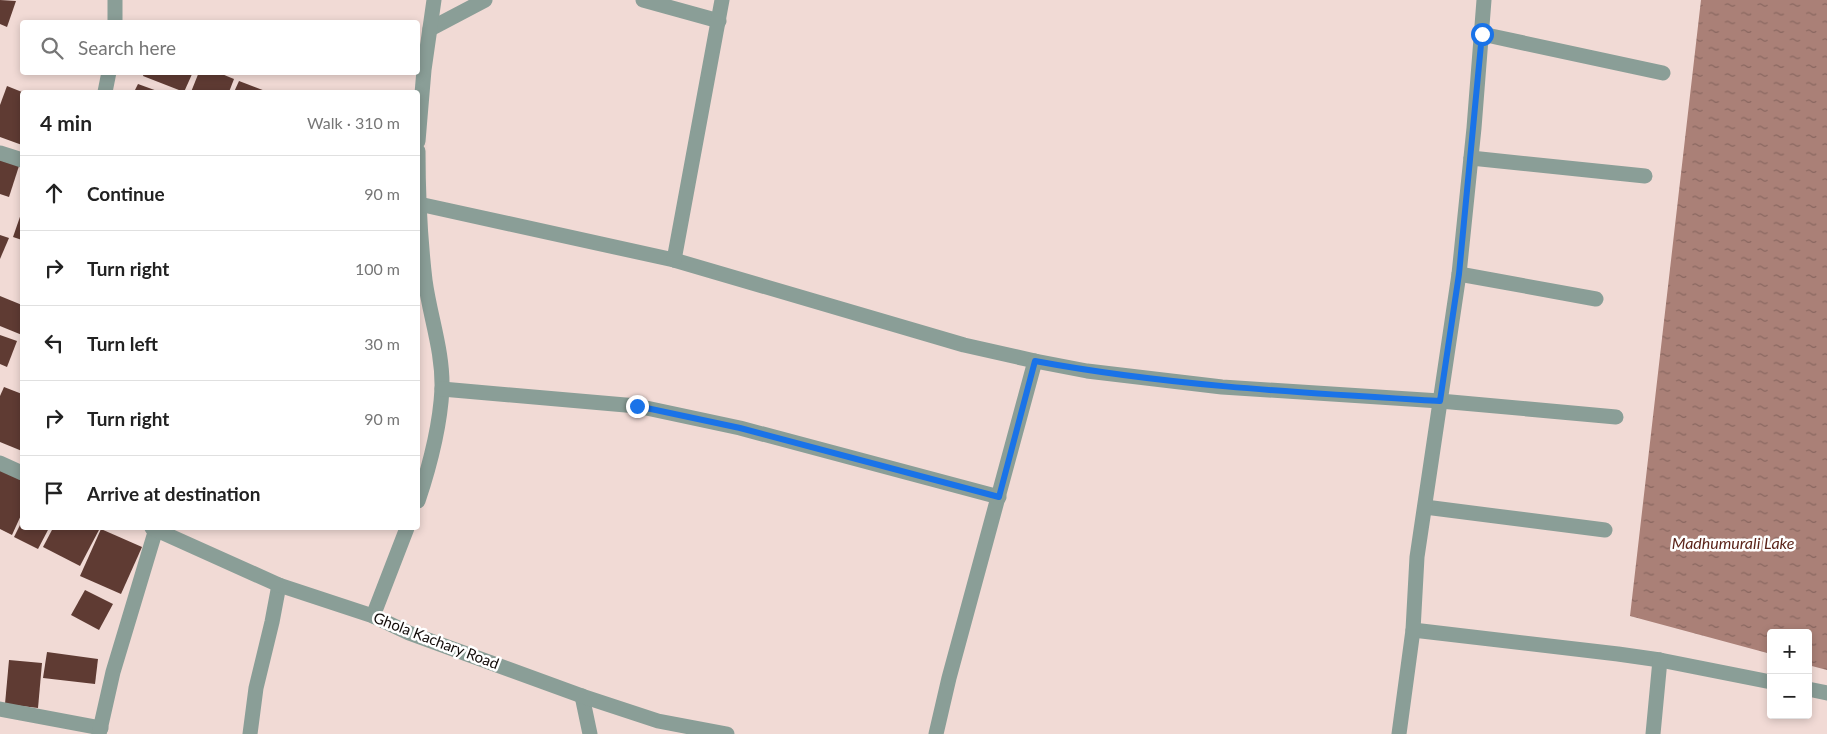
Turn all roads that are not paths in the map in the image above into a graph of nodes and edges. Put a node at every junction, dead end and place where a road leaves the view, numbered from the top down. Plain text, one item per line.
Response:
1 (115, 0) edge
2 (434, 0) edge
3 (485, 0) edge
4 (643, 0) edge
5 (722, 0) edge
6 (1482, 0) edge
7 (115, 20) edge
8 (719, 21) junction
9 (430, 29) junction
10 (1482, 34) junction
11 (1663, 72) dead end
12 (108, 75) edge
13 (105, 90) edge
14 (420, 122) edge
15 (0, 153) edge
16 (1471, 158) junction
17 (20, 159) edge
18 (1645, 176) dead end
19 (420, 204) edge
20 (420, 230) edge
21 (674, 260) junction
22 (1459, 274) junction
23 (422, 281) edge
24 (1596, 299) dead end
25 (1035, 361) junction
26 (442, 389) junction
27 (1440, 401) junction
28 (1616, 417) dead end
29 (0, 463) edge
30 (20, 471) edge
31 (420, 494) edge
32 (999, 497) junction
33 (1425, 507) junction
34 (153, 530) edge
35 (158, 530) edge
36 (406, 530) edge
37 (1605, 530) dead end
38 (279, 585) junction
39 (373, 616) junction
40 (1413, 630) junction
41 (1660, 660) junction
42 (1767, 681) edge
43 (1812, 690) edge
44 (1827, 693) edge
45 (582, 696) junction
46 (0, 710) edge
47 (100, 731) edge
48 (250, 734) edge
49 (590, 734) edge
50 (727, 734) edge
51 (936, 734) edge
52 (1399, 734) edge
53 (1653, 734) edge

1 - 7 street
2 - 9 street
3 - 9 street
4 - 8 street
5 - 8 street
6 - 10 street
8 - 21 street
9 - 14 street
10 - 11 street
10 - 16 street
12 - 13 street
15 - 17 street
16 - 18 street
16 - 22 street
19 - 21 street
20 - 23 street
21 - 25 street
22 - 24 street
22 - 27 street
23 - 26 street
25 - 27 street
25 - 32 street
26 - 31 street
26 - 32 street
27 - 28 street
27 - 33 street
29 - 30 street
32 - 51 street
33 - 37 street
33 - 40 street
34 - 47 street
35 - 38 street, Ghola Kachary Road
36 - 39 street
38 - 39 street, Ghola Kachary Road
38 - 48 street
39 - 45 street, Ghola Kachary Road
40 - 41 street
40 - 52 street
41 - 42 street
41 - 53 street
43 - 44 street
45 - 49 street
45 - 50 street, Ghola Kachary Road
46 - 47 street

